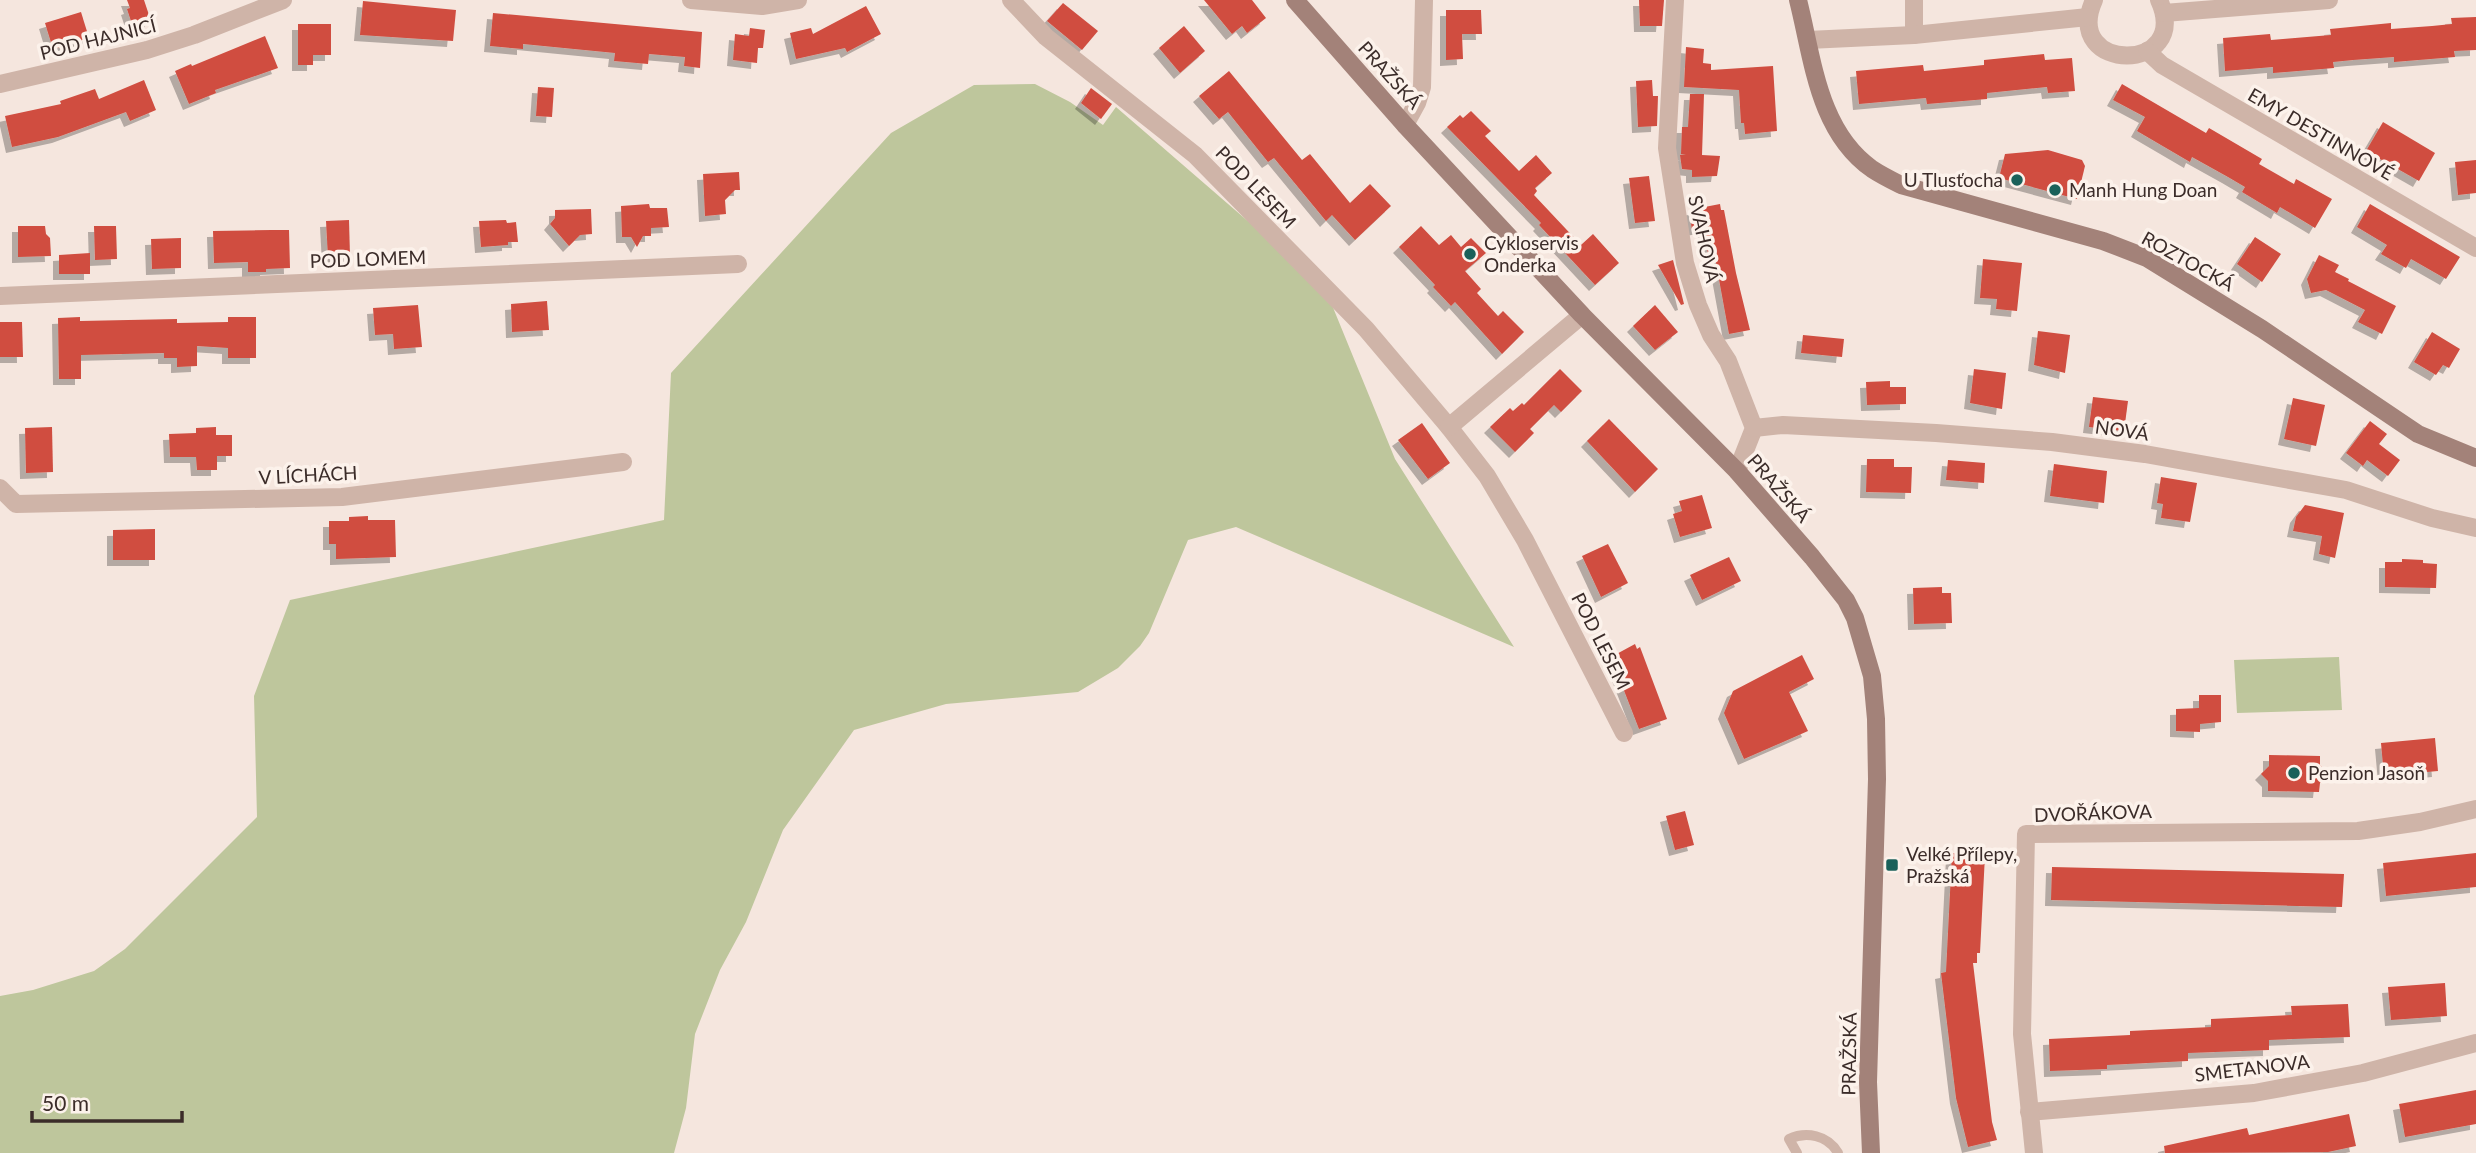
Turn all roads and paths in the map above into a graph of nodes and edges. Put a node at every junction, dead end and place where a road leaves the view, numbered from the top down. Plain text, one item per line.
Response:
1 (283, 0) edge
2 (691, 0) edge
3 (798, 0) edge
4 (1011, 0) edge
5 (1294, 0) edge
6 (1424, 0) edge
7 (1675, 0) edge
8 (1797, 0) edge
9 (1914, 0) edge
10 (2329, 0) edge
11 (2162, 6) edge
12 (2091, 8) edge
13 (1914, 35) junction
14 (1808, 40) junction
15 (2147, 51) junction
16 (0, 84) edge
17 (1405, 125) junction
18 (2476, 233) edge
19 (2457, 237) junction
20 (2476, 248) edge
21 (738, 264) dead end
22 (0, 296) edge
23 (1582, 315) junction
24 (1449, 427) junction
25 (1754, 428) junction
26 (2476, 458) edge
27 (623, 463) dead end
28 (1737, 471) junction
29 (0, 488) edge
30 (2476, 528) edge
31 (1624, 733) dead end
32 (2476, 809) edge
33 (2476, 1044) edge
34 (2029, 1112) junction
35 (1797, 1153) edge
36 (1838, 1153) edge
37 (1871, 1153) edge
38 (2034, 1153) edge

1 - 16 street, POD HAJNICÍ
2 - 3 street
4 - 24 street, POD LESEM
5 - 17 main road, PRAŽSKÁ
6 - 17 street
7 - 25 street, SVAHOVÁ
8 - 14 main road, ROZTOCKÁ
9 - 13 street
10 - 11 street
11 - 15 street
12 - 13 street
12 - 15 street
13 - 14 street
14 - 26 main road, ROZTOCKÁ
15 - 19 street, EMY DESTINNOVÉ
17 - 23 main road, PRAŽSKÁ
18 - 19 street
19 - 20 street, EMY DESTINNOVÉ
21 - 22 street, POD LOMEM
23 - 24 street
23 - 28 main road, PRAŽSKÁ
24 - 31 street, POD LESEM
25 - 28 street
25 - 30 street, NOVÁ
27 - 29 street, V LÍCHÁCH
28 - 37 main road, PRAŽSKÁ
32 - 34 street, DVOŘÁKOVA
33 - 34 street, SMETANOVA
34 - 38 street, DVOŘÁKOVA
35 - 36 lane

